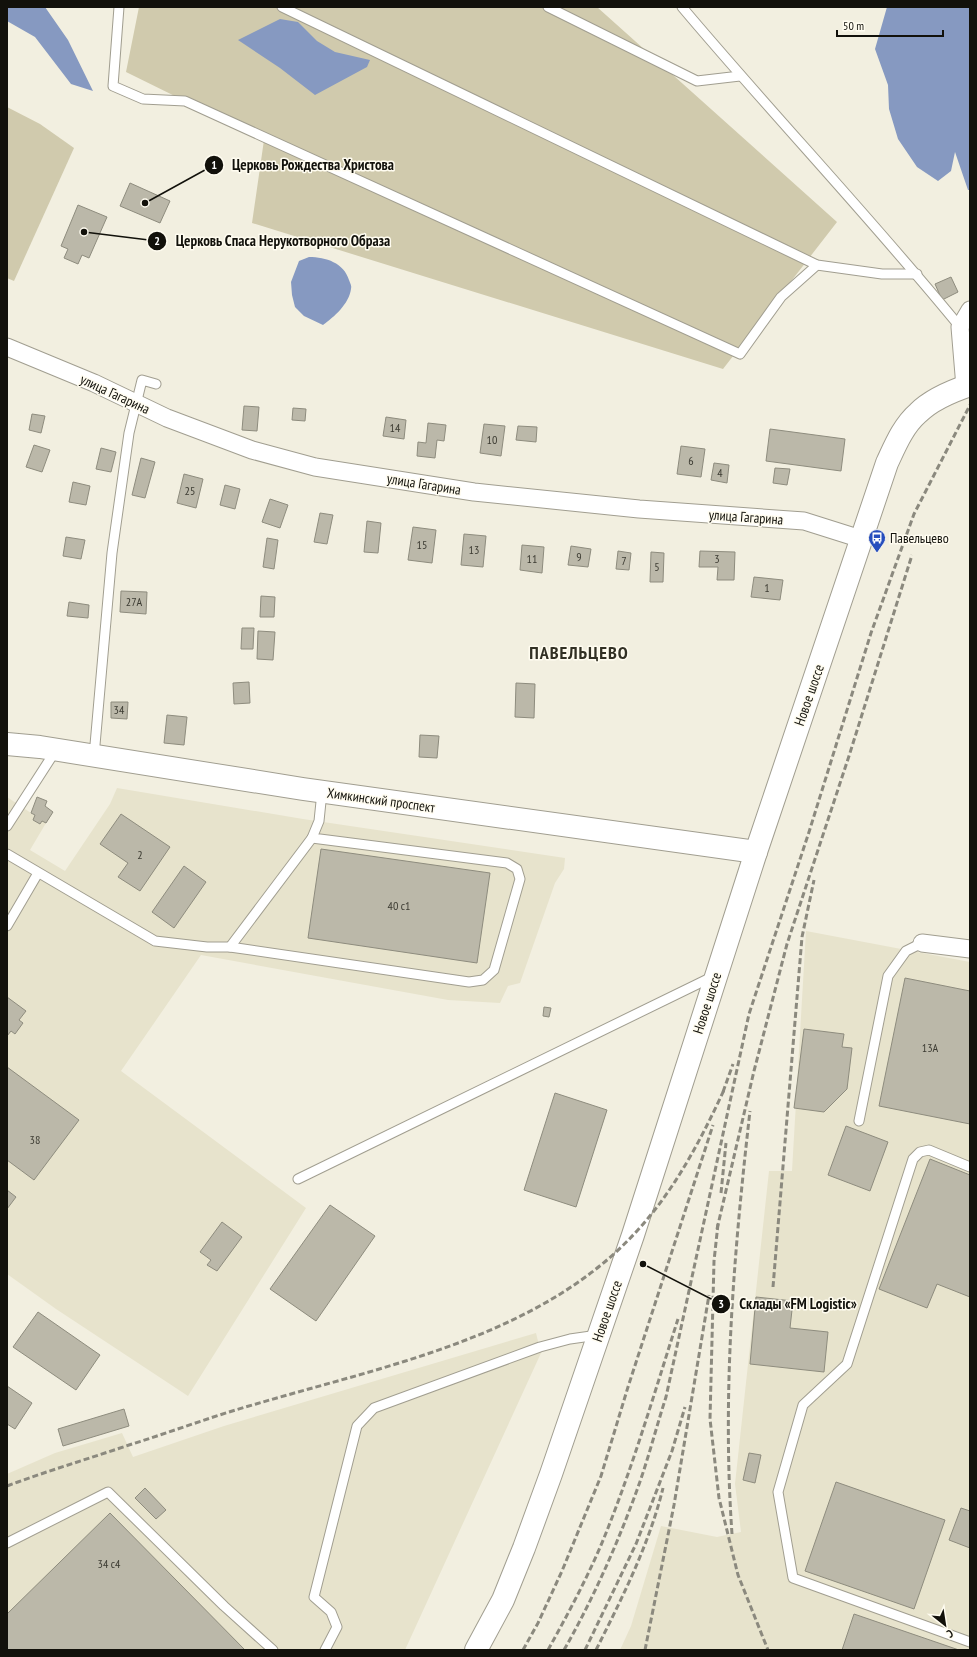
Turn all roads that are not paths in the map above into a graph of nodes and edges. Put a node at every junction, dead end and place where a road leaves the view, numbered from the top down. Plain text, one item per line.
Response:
1 (119, 7) edge
2 (282, 7) edge
3 (548, 7) edge
4 (682, 7) edge
5 (740, 76) junction
6 (817, 265) junction
7 (917, 274) junction
8 (970, 310) edge
9 (960, 327) junction
10 (7, 348) edge
11 (156, 384) dead end
12 (967, 386) edge
13 (136, 404) junction
14 (861, 539) junction
15 (7, 744) edge
16 (56, 750) junction
17 (94, 756) junction
18 (322, 792) junction
19 (7, 826) edge
20 (312, 838) junction
21 (756, 852) junction
22 (7, 854) edge
23 (38, 873) junction
24 (7, 926) edge
25 (922, 943) joint
26 (230, 947) junction
27 (970, 949) edge
28 (716, 976) junction
29 (859, 1121) dead end
30 (970, 1167) edge
31 (298, 1179) dead end
32 (599, 1334) junction
33 (7, 1543) edge
34 (970, 1642) edge
35 (273, 1650) edge
36 (325, 1650) edge
37 (476, 1650) edge

1 - 6 lane
2 - 6 lane
3 - 5 lane
4 - 5 lane
5 - 7 lane
6 - 7 lane
7 - 9 lane
8 - 9 street
9 - 12 street
10 - 13 street, улица Гагарина
11 - 13 lane
12 - 14 main road, Новое шоссе
13 - 14 street, улица Гагарина
13 - 17 lane
14 - 21 main road, Новое шоссе
15 - 16 main road, Химкинский проспект
16 - 17 main road, Химкинский проспект
16 - 19 lane
17 - 18 main road, Химкинский проспект
18 - 20 lane
18 - 21 main road, Химкинский проспект
20 - 26 lane
20 - 26 lane
21 - 28 main road, Новое шоссе
22 - 23 lane
23 - 24 lane
23 - 26 lane
25 - 27 street
25 - 29 lane
28 - 31 lane
28 - 32 main road, Новое шоссе
30 - 34 lane
32 - 36 lane
32 - 37 main road, Новое шоссе
33 - 35 lane

